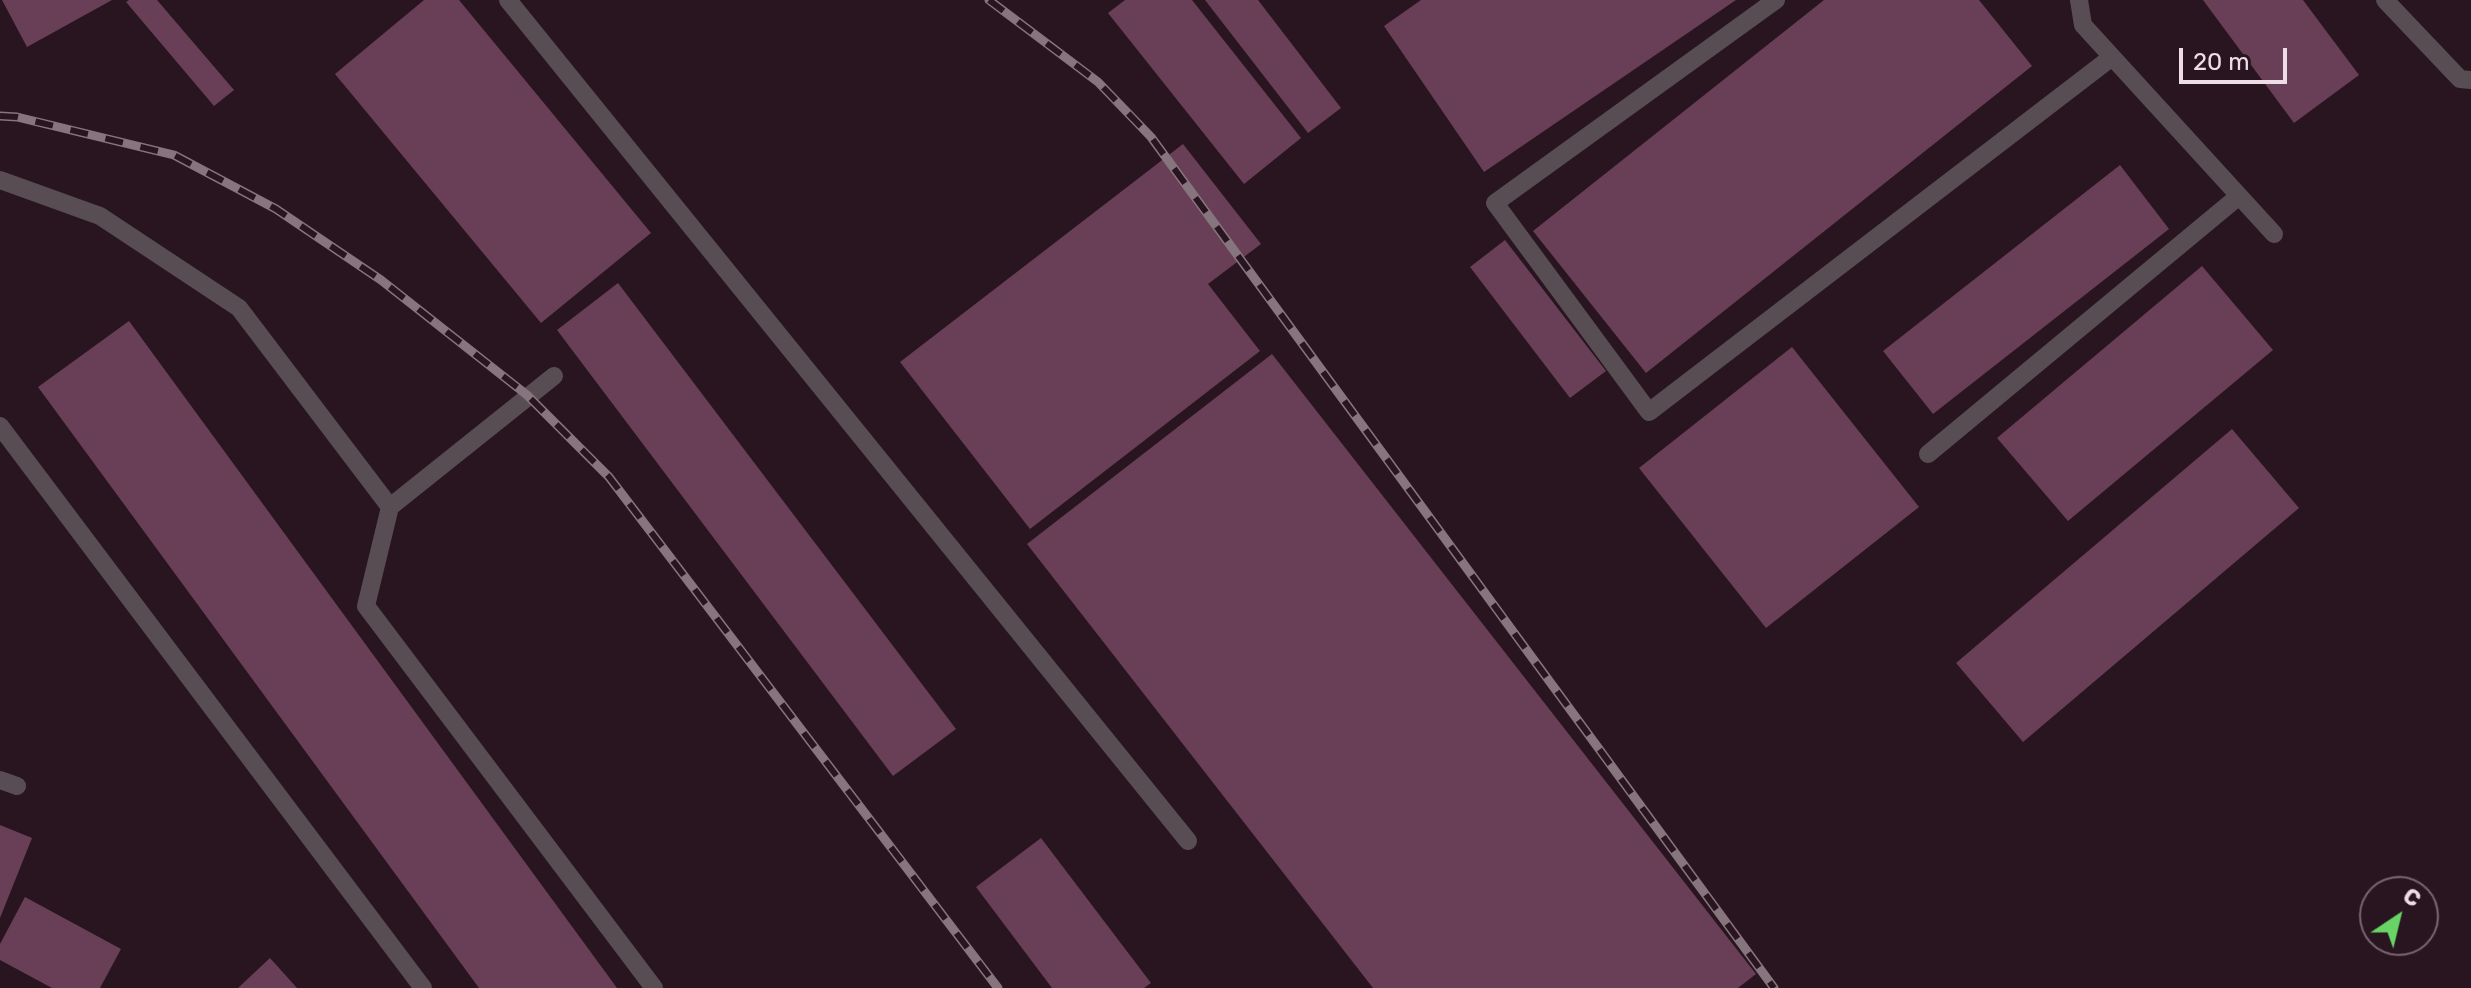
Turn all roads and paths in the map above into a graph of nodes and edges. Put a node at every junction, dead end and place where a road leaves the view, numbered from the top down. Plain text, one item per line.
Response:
1 (508, 0) edge
2 (1776, 0) edge
3 (2079, 0) edge
4 (2385, 0) edge
5 (2112, 57) junction
6 (2471, 80) edge
7 (0, 180) edge
8 (2239, 196) junction
9 (2274, 234) dead end
10 (554, 376) dead end
11 (0, 426) edge
12 (1928, 454) dead end
13 (390, 507) junction
14 (1188, 841) dead end
15 (423, 988) edge
16 (654, 988) edge

1 - 14 lane
2 - 5 lane
3 - 5 lane
4 - 6 lane
5 - 8 lane
7 - 13 lane
8 - 9 lane
8 - 12 lane
10 - 13 lane
11 - 15 lane
13 - 16 lane

